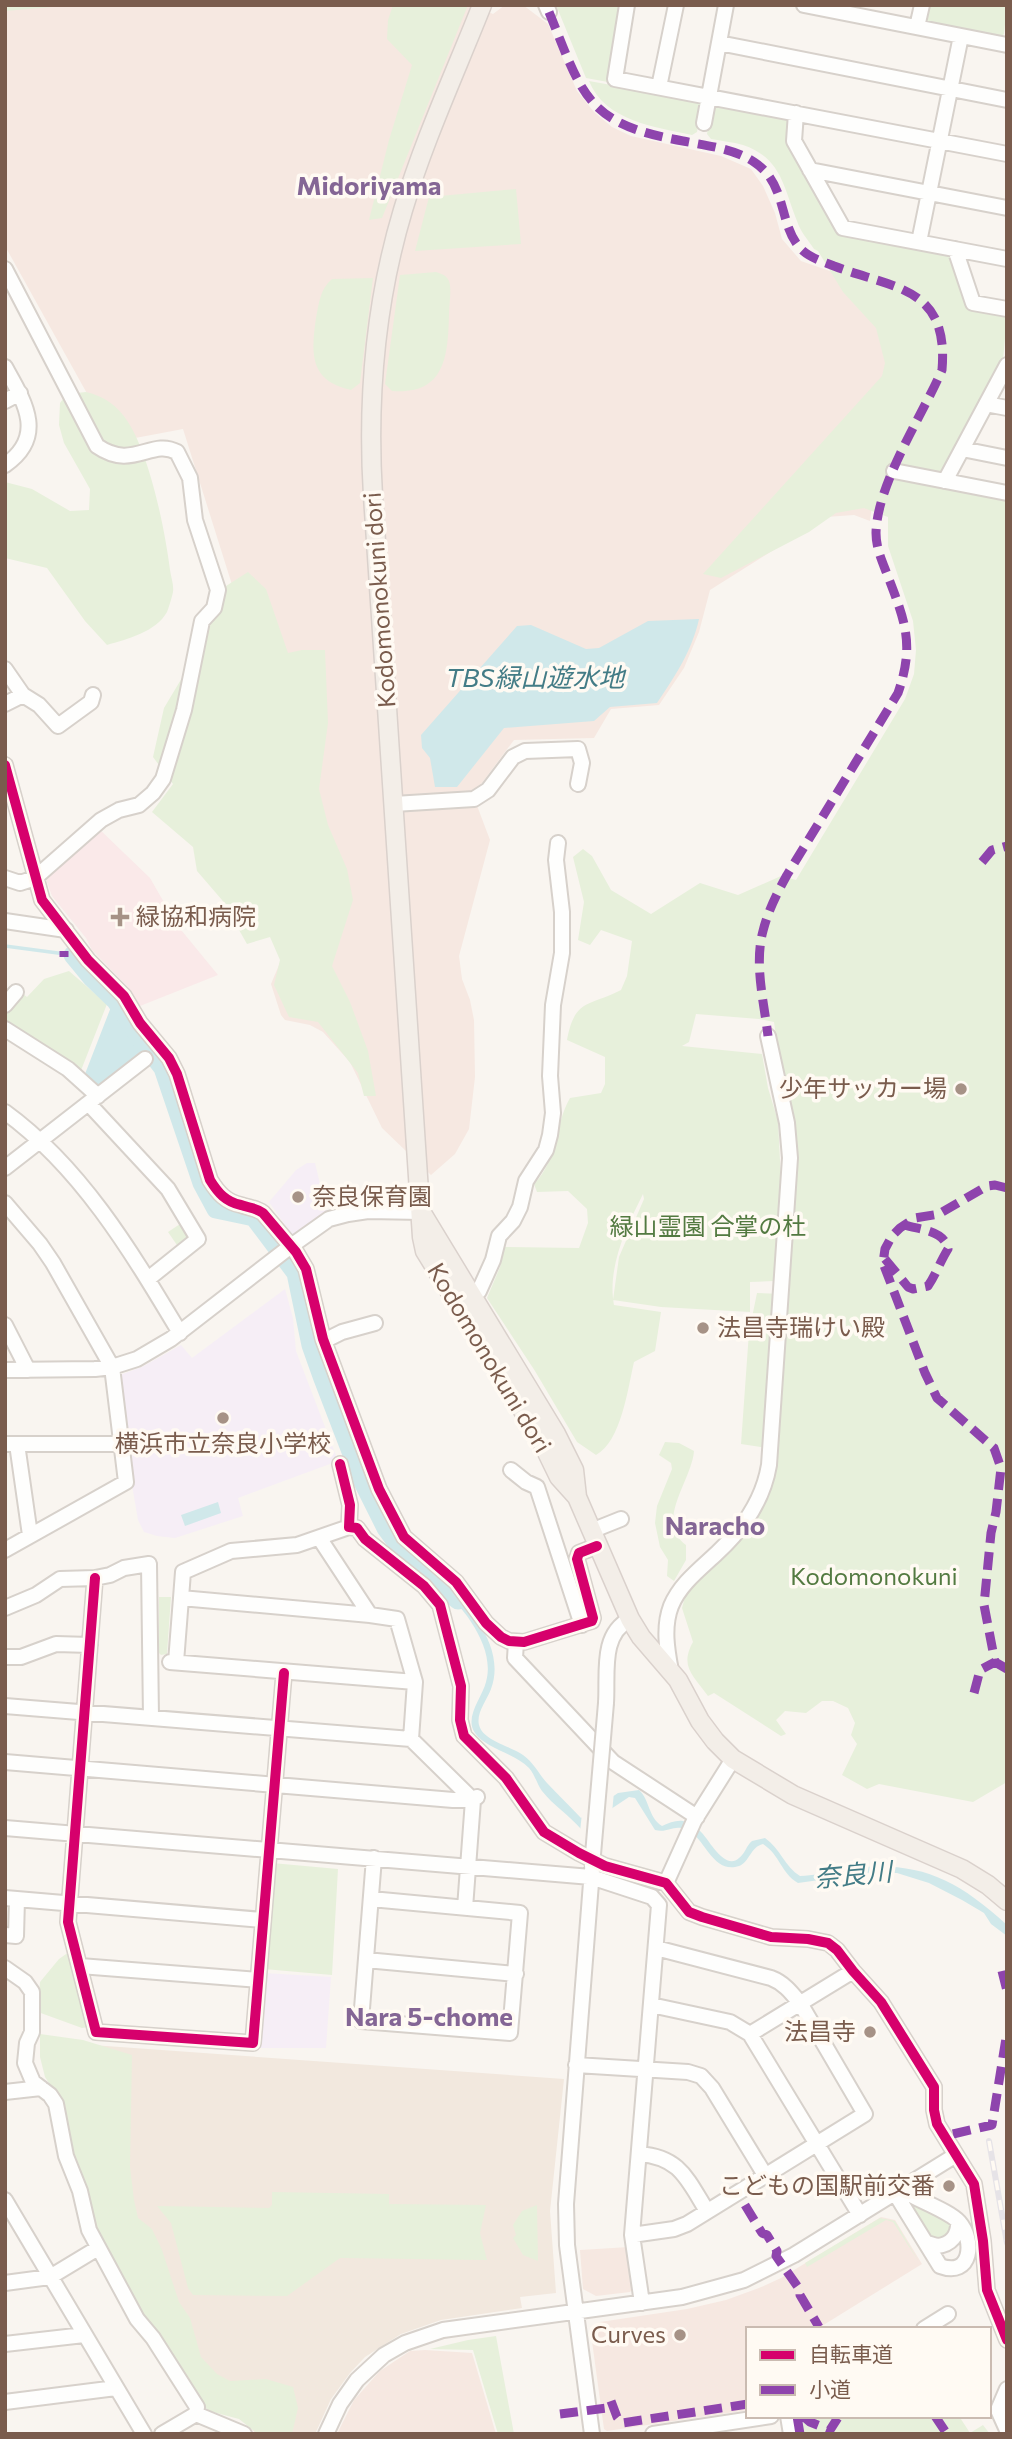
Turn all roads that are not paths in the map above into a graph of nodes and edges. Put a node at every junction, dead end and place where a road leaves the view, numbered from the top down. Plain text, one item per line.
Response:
1 (482, 5) edge
2 (627, 5) edge
3 (676, 5) edge
4 (726, 5) edge
5 (804, 5) edge
6 (922, 5) edge
7 (917, 27) junction
8 (961, 36) junction
9 (719, 43) junction
10 (1007, 45) edge
11 (659, 87) junction
12 (950, 89) junction
13 (708, 97) junction
14 (1007, 100) edge
15 (796, 114) junction
16 (704, 123) dead end
17 (939, 141) junction
18 (1007, 154) edge
19 (810, 170) junction
20 (929, 193) junction
21 (1007, 208) edge
22 (919, 242) junction
23 (954, 249) junction
24 (1007, 260) edge
25 (5, 269) edge
26 (1007, 309) edge
27 (1007, 365) edge
28 (5, 367) edge
29 (20, 393) junction
30 (5, 401) edge
31 (986, 404) junction
32 (1007, 408) edge
33 (962, 449) junction
34 (1007, 457) edge
35 (5, 465) edge
36 (894, 471) dead end
37 (945, 481) junction
38 (1007, 493) edge
39 (5, 669) edge
40 (23, 695) junction
41 (93, 695) dead end
42 (5, 704) edge
43 (5, 765) edge
44 (578, 784) dead end
45 (394, 804) junction
46 (558, 843) dead end
47 (5, 878) edge
48 (35, 878) junction
49 (5, 920) edge
50 (66, 930) junction
51 (16, 992) dead end
52 (5, 1005) edge
53 (5, 1029) edge
54 (768, 1036) dead end
55 (145, 1059) dead end
56 (93, 1100) junction
57 (5, 1112) edge
58 (40, 1142) junction
59 (5, 1168) edge
60 (5, 1203) edge
61 (422, 1212) junction
62 (285, 1251) junction
63 (148, 1279) junction
64 (466, 1302) junction
65 (5, 1325) edge
66 (368, 1328) dead end
67 (180, 1333) junction
68 (324, 1341) junction
69 (112, 1367) junction
70 (5, 1370) edge
71 (29, 1370) junction
72 (11, 1444) edge
73 (121, 1444) junction
74 (340, 1464) dead end
75 (511, 1470) dead end
76 (621, 1519) dead end
77 (349, 1527) junction
78 (30, 1535) junction
79 (594, 1538) junction
80 (320, 1539) junction
81 (5, 1550) edge
82 (95, 1578) junction
83 (181, 1598) junction
84 (5, 1608) edge
85 (370, 1615) junction
86 (630, 1619) junction
87 (582, 1625) junction
88 (516, 1642) junction
89 (90, 1645) junction
90 (5, 1657) edge
91 (164, 1662) junction
92 (284, 1672) junction
93 (671, 1672) junction
94 (415, 1682) junction
95 (5, 1706) edge
96 (84, 1711) junction
97 (150, 1718) junction
98 (279, 1729) junction
99 (411, 1739) junction
100 (733, 1759) junction
101 (5, 1762) edge
102 (80, 1769) junction
103 (274, 1785) junction
104 (476, 1798) junction
105 (693, 1824) junction
106 (5, 1828) edge
107 (75, 1833) junction
108 (269, 1850) junction
109 (374, 1858) junction
110 (469, 1867) junction
111 (592, 1871) junction
112 (666, 1883) junction
113 (11, 1899) edge
114 (371, 1899) junction
115 (1007, 1901) edge
116 (69, 1903) junction
117 (465, 1908) junction
118 (263, 1920) junction
119 (5, 1935) edge
120 (656, 1948) junction
121 (366, 1960) junction
122 (80, 1966) junction
123 (5, 1968) edge
124 (853, 1971) junction
125 (516, 1974) junction
126 (258, 1980) junction
127 (800, 2003) junction
128 (651, 2006) junction
129 (750, 2034) junction
130 (576, 2065) junction
131 (646, 2069) junction
132 (41, 2088) junction
133 (5, 2092) edge
134 (816, 2143) junction
135 (639, 2154) junction
136 (956, 2155) junction
137 (765, 2175) junction
138 (898, 2191) junction
139 (5, 2200) edge
140 (707, 2211) junction
141 (860, 2215) junction
142 (11, 2221) edge
143 (958, 2221) junction
144 (632, 2235) junction
145 (927, 2243) junction
146 (98, 2248) junction
147 (50, 2277) junction
148 (5, 2283) edge
149 (642, 2303) junction
150 (575, 2311) junction
151 (947, 2320) edge
152 (929, 2327) edge
153 (84, 2335) junction
154 (1007, 2340) edge
155 (5, 2344) edge
156 (116, 2388) junction
157 (1007, 2389) edge
158 (991, 2394) edge
159 (5, 2402) edge
160 (998, 2410) junction
161 (196, 2414) junction
162 (764, 2418) edge
163 (724, 2429) edge
164 (1007, 2430) edge
165 (660, 2433) edge
166 (144, 2434) edge
167 (162, 2434) edge
168 (244, 2434) edge
169 (326, 2434) edge
170 (592, 2434) edge

1 - 45 main road, Kodomonokuni dori
2 - 11 street
3 - 11 street
4 - 9 street
5 - 7 street
6 - 7 street
7 - 8 street
8 - 10 street
8 - 12 street
9 - 12 street
9 - 13 street
11 - 13 street
12 - 14 street
12 - 17 street
13 - 15 street
13 - 16 street
15 - 17 street
15 - 19 street
17 - 18 street
17 - 20 street
19 - 20 street
19 - 22 street
20 - 21 street
20 - 22 street
22 - 23 street
23 - 24 street
23 - 26 street
25 - 48 street
27 - 31 street
28 - 29 street
29 - 30 street
29 - 35 street
31 - 32 street
31 - 33 street
33 - 34 street
33 - 37 street
36 - 37 street
37 - 38 street
39 - 40 street
40 - 41 street
40 - 42 street
43 - 48 street
44 - 45 street
45 - 61 main road, Kodomonokuni dori
46 - 64 street
47 - 48 street
48 - 50 street
49 - 50 street
50 - 62 street
51 - 52 street
53 - 56 street
54 - 93 street
55 - 56 street
56 - 58 street
56 - 63 street
57 - 58 street
58 - 59 street
58 - 63 street
60 - 69 street
61 - 62 street
61 - 64 main road, Kodomonokuni dori
62 - 67 street
62 - 68 street
63 - 67 street
64 - 79 main road, Kodomonokuni dori
65 - 71 street
66 - 68 street
67 - 69 street
68 - 88 street
69 - 71 street
69 - 73 street
70 - 71 street
72 - 73 street
72 - 78 street
73 - 78 street
74 - 77 street
75 - 87 street
76 - 79 street
77 - 80 street
77 - 112 street
78 - 81 street
79 - 86 main road, Kodomonokuni dori
79 - 87 street
80 - 83 street
80 - 85 street
82 - 84 street
82 - 89 street
82 - 91 street
83 - 85 street
83 - 91 street
85 - 94 street
86 - 93 main road, Kodomonokuni dori
86 - 111 street, bridge
87 - 88 street
88 - 105 street
89 - 90 street
89 - 96 street
91 - 92 street
91 - 97 street
92 - 94 street
92 - 98 street
93 - 100 main road, Kodomonokuni dori
94 - 99 street
95 - 96 street
96 - 97 street
96 - 102 street
97 - 98 street
98 - 99 street
98 - 103 street
99 - 104 street
100 - 105 street
100 - 115 main road, Kodomonokuni dori
101 - 102 street
102 - 103 street
102 - 107 street
103 - 104 street
103 - 108 street
104 - 110 street
105 - 112 street
106 - 107 street
107 - 108 street
107 - 116 street
108 - 109 street
108 - 118 street
109 - 110 street
109 - 114 street
110 - 111 street
110 - 117 street
111 - 120 street
111 - 130 street
112 - 124 street
113 - 116 street
113 - 119 street
114 - 117 street
114 - 121 street
116 - 118 street
116 - 122 street
117 - 125 street
118 - 126 street
120 - 127 street
120 - 128 street
121 - 125 street
121 - 125 street
122 - 126 street
122 - 126 street
123 - 132 street
124 - 127 street
124 - 136 street
127 - 129 street
127 - 134 street
128 - 129 street
128 - 131 street
129 - 134 street
130 - 131 street
130 - 150 street
131 - 135 street
131 - 137 street
132 - 133 street
132 - 146 street
134 - 137 street
134 - 141 street
135 - 140 street
135 - 144 street
136 - 138 street
136 - 154 street
137 - 140 street
138 - 141 street
138 - 143 street
138 - 145 street
139 - 142 street
140 - 144 street
141 - 149 street
142 - 147 street
143 - 145 street
143 - 145 street
144 - 149 street
146 - 147 street
146 - 161 street
147 - 148 street
147 - 153 street
149 - 150 street
150 - 169 street
150 - 170 street
151 - 152 street
153 - 155 street
153 - 156 street
156 - 159 street
156 - 166 street
157 - 160 street
158 - 160 street
160 - 164 street
161 - 167 street
161 - 168 street
162 - 163 street
163 - 165 street

